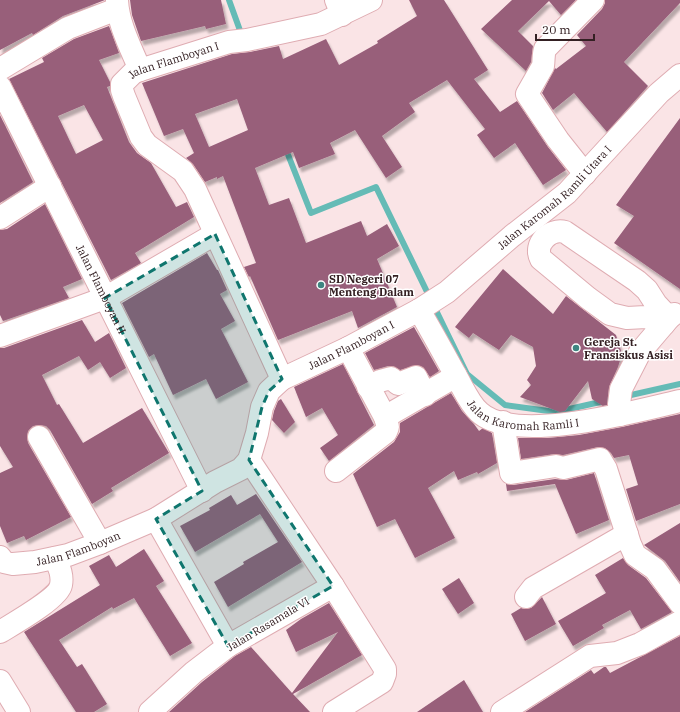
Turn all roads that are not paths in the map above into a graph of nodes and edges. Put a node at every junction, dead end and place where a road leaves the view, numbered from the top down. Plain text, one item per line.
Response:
1 (371, 0) edge
2 (593, 0) edge
3 (117, 4) edge
4 (339, 7) edge
5 (0, 69) edge
6 (140, 70) junction
7 (680, 75) edge
8 (0, 87) edge
9 (585, 174) junction
10 (50, 186) junction
11 (0, 218) edge
12 (215, 234) junction
13 (105, 298) junction
14 (424, 308) junction
15 (671, 317) edge
16 (0, 336) edge
17 (348, 348) junction
18 (456, 376) junction
19 (282, 379) junction
20 (368, 387) junction
21 (425, 395) junction
22 (672, 403) edge
23 (620, 415) junction
24 (385, 417) junction
25 (502, 422) junction
26 (39, 437) dead end
27 (249, 460) junction
28 (336, 471) dead end
29 (202, 491) junction
30 (156, 519) junction
31 (627, 534) junction
32 (100, 544) junction
33 (0, 557) edge
34 (55, 558) junction
35 (333, 586) junction
36 (526, 596) dead end
37 (680, 603) edge
38 (680, 622) edge
39 (0, 632) edge
40 (228, 646) junction
41 (0, 681) edge
42 (19, 712) edge
43 (150, 712) edge
44 (334, 712) edge
45 (502, 712) edge

1 - 4 street, Jalan Flamboyan I
2 - 9 street
3 - 5 street
3 - 6 street
4 - 6 street, Jalan Flamboyan I
6 - 12 street, Jalan Flamboyan I
7 - 9 street, Jalan Karomah Ramli Utara I
8 - 10 street, Jalan Flamboyan II
9 - 14 street, Jalan Karomah Ramli Utara I
10 - 11 street
10 - 13 street, Jalan Flamboyan II
12 - 13 street
12 - 19 street, Jalan Flamboyan I
13 - 16 street
13 - 29 street, Jalan Flamboyan II
14 - 17 street, Jalan Flamboyan I
14 - 18 street, Jalan Karomah Ramli I
15 - 15 street
15 - 23 street
17 - 19 street, Jalan Flamboyan I
17 - 20 street
18 - 21 street
18 - 25 street, Jalan Karomah Ramli I
19 - 27 street, Jalan Flamboyan I
20 - 21 street
20 - 24 street
21 - 24 street
22 - 23 street, Jalan Karomah Ramli I
23 - 25 street, Jalan Karomah Ramli I
24 - 28 street
25 - 31 street
26 - 32 street
27 - 29 street
27 - 35 street
29 - 30 street
30 - 32 street, Jalan Flamboyan
30 - 40 street
31 - 36 street
31 - 37 street
32 - 34 street, Jalan Flamboyan
33 - 34 street, Jalan Flamboyan
34 - 39 street
35 - 40 street, Jalan Rasamala VI
35 - 44 street
38 - 45 street
40 - 43 street, Jalan Rasamala VI
41 - 42 street

